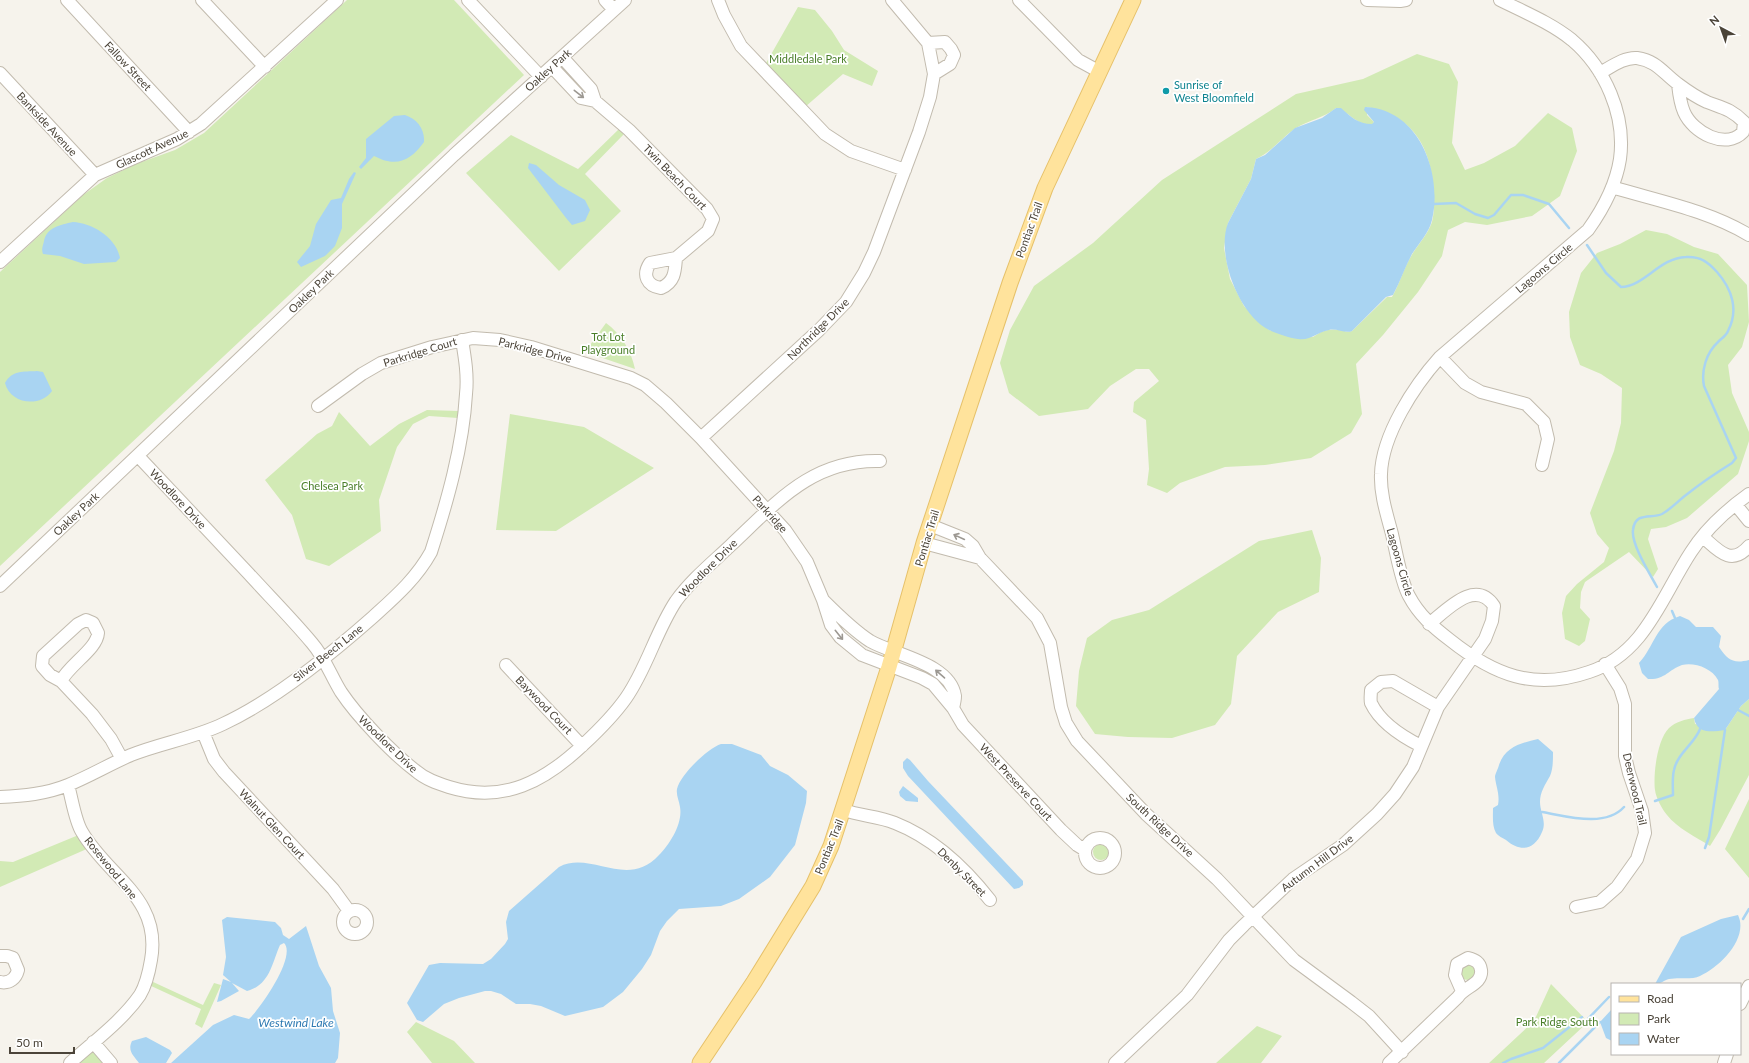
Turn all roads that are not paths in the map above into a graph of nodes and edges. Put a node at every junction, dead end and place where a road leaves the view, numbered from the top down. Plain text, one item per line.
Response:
1 (67, 0) edge
2 (202, 0) edge
3 (336, 0) edge
4 (468, 0) edge
5 (605, 0) edge
6 (625, 0) edge
7 (718, 0) edge
8 (892, 0) edge
9 (1019, 0) edge
10 (1133, 0) edge
11 (1367, 0) edge
12 (1406, 0) edge
13 (1500, 0) edge
14 (1522, 5) edge
15 (614, 10) junction
16 (928, 43) junction
17 (562, 58) junction
18 (265, 67) junction
19 (552, 67) junction
20 (1100, 72) junction
21 (0, 73) edge
22 (1600, 73) junction
23 (934, 74) junction
24 (541, 77) junction
25 (1678, 84) junction
26 (595, 101) junction
27 (189, 132) junction
28 (905, 170) junction
29 (95, 175) junction
30 (1612, 187) junction
31 (1749, 235) edge
32 (676, 258) dead end
33 (0, 262) edge
34 (462, 340) junction
35 (1440, 358) junction
36 (318, 406) dead end
37 (701, 438) junction
38 (138, 456) junction
39 (880, 462) dead end
40 (1542, 465) dead end
41 (1749, 494) edge
42 (1736, 505) junction
43 (767, 510) junction
44 (1749, 521) edge
45 (930, 525) junction
46 (1702, 537) junction
47 (924, 543) junction
48 (1749, 546) edge
49 (980, 558) junction
50 (0, 586) edge
51 (823, 600) junction
52 (1429, 624) junction
53 (893, 651) junction
54 (323, 658) junction
55 (1473, 658) junction
56 (1605, 664) junction
57 (506, 665) dead end
58 (889, 667) junction
59 (61, 681) junction
60 (1438, 707) junction
61 (953, 708) junction
62 (203, 732) junction
63 (582, 746) junction
64 (1421, 746) junction
65 (122, 759) junction
66 (68, 785) junction
67 (0, 797) edge
68 (844, 810) junction
69 (1085, 850) dead end
70 (990, 900) dead end
71 (1576, 908) dead end
72 (349, 911) dead end
73 (1252, 917) junction
74 (0, 956) edge
75 (0, 982) edge
76 (1749, 986) edge
77 (1462, 991) dead end
78 (1741, 1002) edge
79 (93, 1042) junction
80 (1402, 1052) junction
81 (70, 1063) edge
82 (112, 1063) edge
83 (700, 1063) edge
84 (1115, 1063) edge
85 (1389, 1063) edge

1 - 27 street, Fallow Street
2 - 18 street
3 - 18 street, Glascott Avenue
4 - 24 street
5 - 15 street
6 - 15 street, Oakley Park
7 - 28 street
8 - 16 street
9 - 20 street
10 - 20 main road, Pontiac Trail
11 - 12 street
13 - 14 street, Lagoons Circle
14 - 22 street, Lagoons Circle
15 - 17 street, Oakley Park
16 - 23 street
16 - 23 street
17 - 19 street, Oakley Park
17 - 26 street, Twin Beach Court
18 - 27 street, Glascott Avenue
19 - 24 street, Oakley Park
19 -> 26 street, Twin Beach Court
20 - 45 main road, Pontiac Trail
21 - 29 street, Bankside Avenue
22 - 25 street
22 - 30 street, Lagoons Circle
23 - 28 street, Northridge Drive
24 - 38 street, Oakley Park
25 - 25 street
26 - 32 street, Twin Beach Court
27 - 29 street, Glascott Avenue
28 - 37 street, Northridge Drive
29 - 33 street, Glascott Avenue
30 - 31 street
30 - 35 street, Lagoons Circle
34 - 36 street, Parkridge Court
34 - 37 street, Parkridge Drive
34 - 54 street, Silver Beech Lane
35 - 40 street
35 - 52 street, Lagoons Circle
37 - 43 street, Parkridge
38 - 50 street, Oakley Park
38 - 54 street, Woodlore Drive
39 - 43 street, Woodlore Drive
41 - 42 street, Lagoons Circle
42 - 44 street
42 - 46 street, Lagoons Circle
43 - 51 street, Parkridge
43 - 63 street, Woodlore Drive
45 - 47 main road, Pontiac Trail
49 -> 45 street, South Ridge Drive
46 - 48 street
46 - 56 street, Lagoons Circle
47 - 49 street
47 - 53 main road, Pontiac Trail
49 - 73 street, South Ridge Drive
51 - 53 street, Parkridge
51 -> 58 street, Parkridge
52 - 55 street, Lagoons Circle
52 - 55 street, Autumn Hill Drive
53 - 58 main road, Pontiac Trail
61 -> 53 street, West Preserve Court
54 - 62 street, Silver Beech Lane
54 - 63 street, Woodlore Drive
55 - 56 street, Lagoons Circle
55 - 60 street, Autumn Hill Drive
56 - 71 street, Deerwood Trail
57 - 63 street, Baywood Court
58 - 61 street, West Preserve Court
58 - 68 main road, Pontiac Trail
59 - 59 street
59 - 65 street
60 - 64 street, Autumn Hill Drive
60 - 64 street
61 - 69 street, West Preserve Court
62 - 65 street, Silver Beech Lane
62 - 72 street, Walnut Glen Court
64 - 73 street, Autumn Hill Drive
65 - 66 street, Silver Beech Lane
66 - 67 street, Silver Beech Lane
66 - 79 street, Rosewood Lane
68 - 70 street, Denby Street
68 - 83 main road, Pontiac Trail
73 - 80 street, South Ridge Drive
73 - 84 street, Autumn Hill Drive
74 - 75 street
76 - 78 street
77 - 80 street
79 - 81 street, Rosewood Lane
79 - 82 street
80 - 85 street

